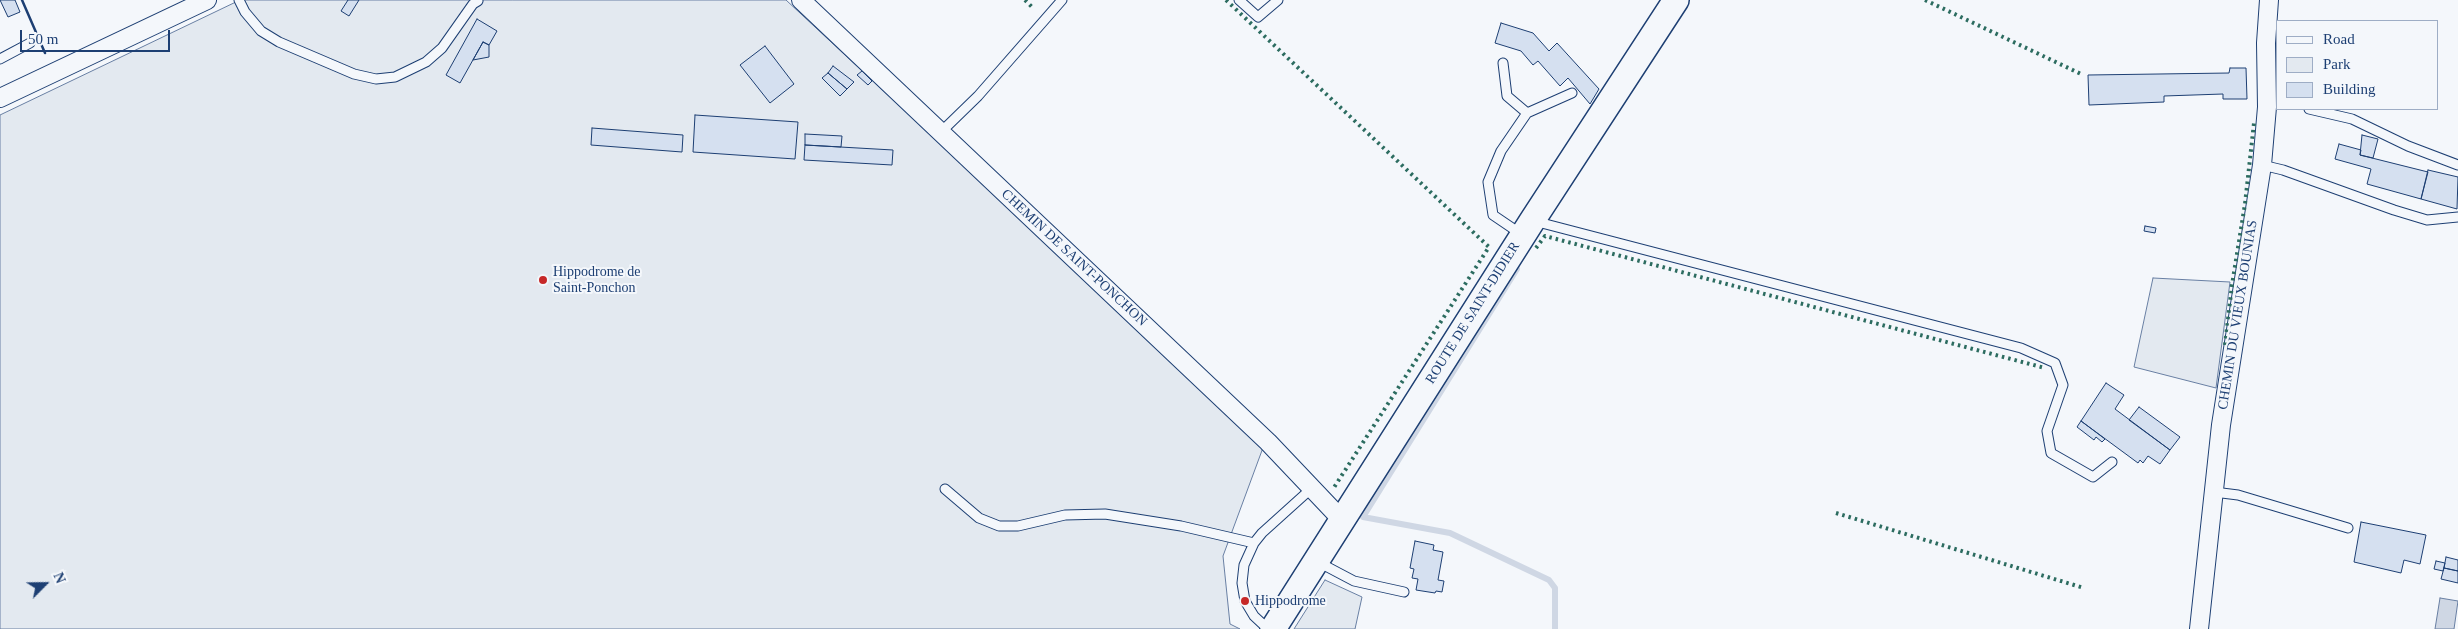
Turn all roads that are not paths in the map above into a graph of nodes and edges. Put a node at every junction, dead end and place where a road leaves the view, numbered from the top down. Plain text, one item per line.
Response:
1 (208, 0) edge
2 (239, 0) edge
3 (801, 0) edge
4 (1062, 0) edge
5 (1239, 0) edge
6 (1278, 0) edge
7 (1676, 0) edge
8 (2270, 0) edge
9 (478, 1) edge
10 (30, 43) dead end
11 (0, 59) edge
12 (1503, 63) dead end
13 (1572, 93) dead end
14 (0, 98) edge
15 (2272, 107) edge
16 (2313, 110) edge
17 (1527, 113) junction
18 (941, 132) junction
19 (2458, 164) edge
20 (2262, 165) junction
21 (2458, 217) edge
22 (1527, 228) junction
23 (2112, 462) dead end
24 (1313, 487) junction
25 (945, 489) dead end
26 (2214, 492) junction
27 (1343, 521) junction
28 (2348, 528) dead end
29 (1254, 543) junction
30 (1317, 562) junction
31 (1404, 592) dead end
32 (1268, 629) edge
33 (1273, 629) edge
34 (2199, 629) edge

1 - 14 street
2 - 9 lane
3 - 18 street, CHEMIN DE SAINT-PONCHON
4 - 18 lane
5 - 6 lane
7 - 22 main road, ROUTE DE SAINT-DIDIER
8 - 15 street, CHEMIN DU VIEUX BOUNIAS
10 - 11 lane
12 - 17 lane
13 - 17 lane
15 - 20 street, CHEMIN DU VIEUX BOUNIAS
16 - 19 lane
17 - 22 lane
18 - 24 street, CHEMIN DE SAINT-PONCHON
20 - 21 lane
20 - 26 street, CHEMIN DU VIEUX BOUNIAS
22 - 23 lane
22 - 27 main road, ROUTE DE SAINT-DIDIER
24 - 27 street, CHEMIN DE SAINT-PONCHON
24 - 29 lane
25 - 29 lane
26 - 28 lane
26 - 34 street, CHEMIN DU VIEUX BOUNIAS
27 - 30 main road, ROUTE DE SAINT-DIDIER
29 - 32 lane
30 - 31 lane
30 - 33 main road, ROUTE DE SAINT-DIDIER

